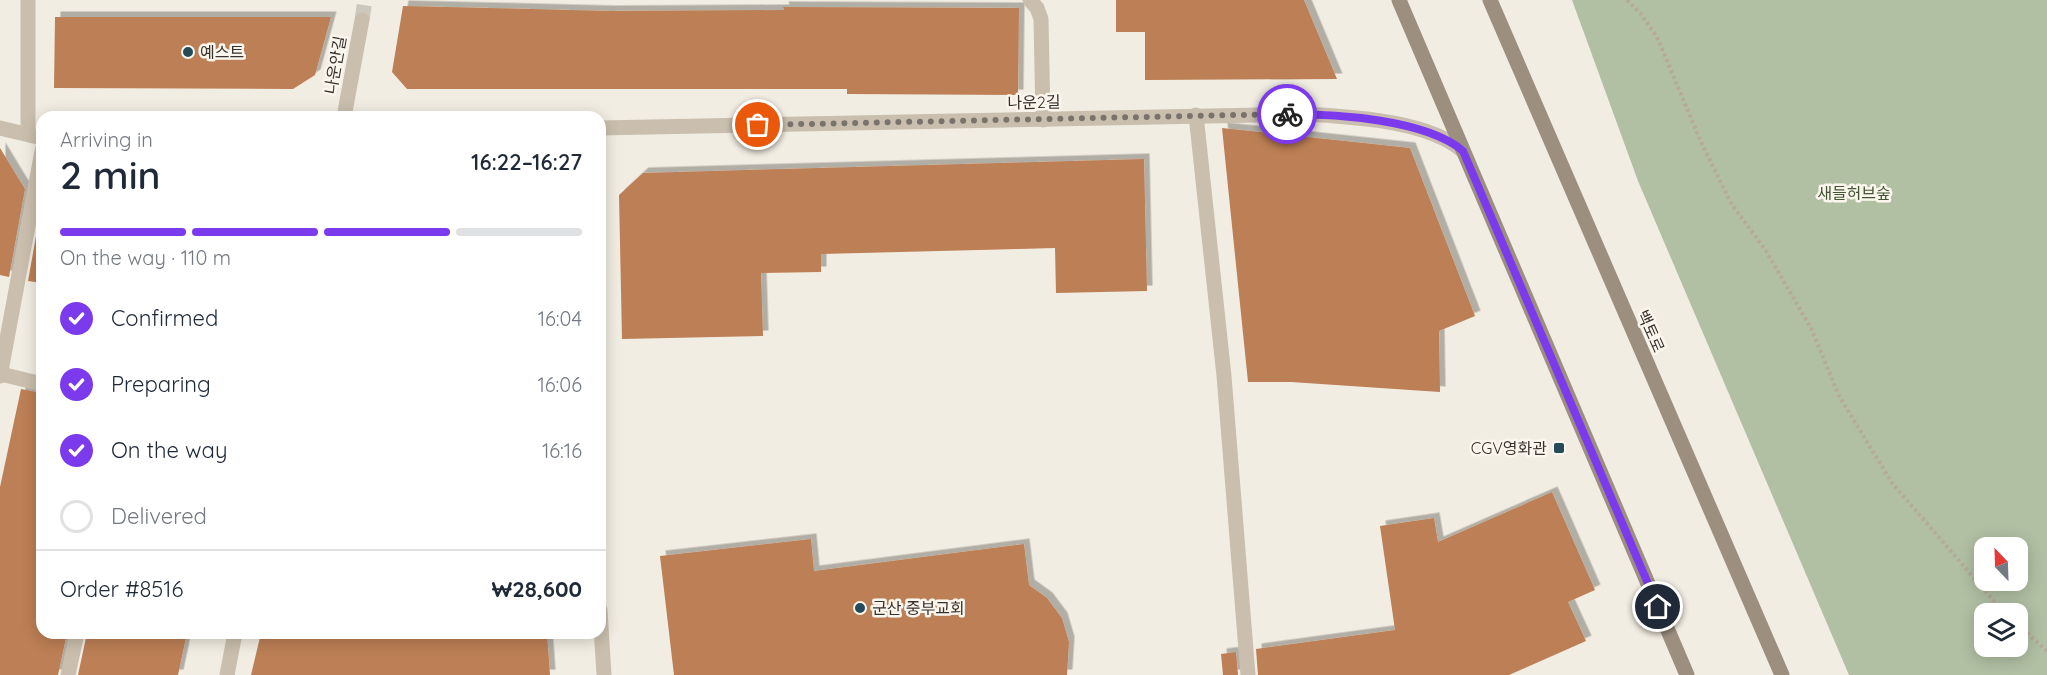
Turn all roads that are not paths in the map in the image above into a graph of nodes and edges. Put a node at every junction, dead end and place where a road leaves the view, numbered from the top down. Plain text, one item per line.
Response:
1 (28, 0) edge
2 (1030, 0) edge
3 (1399, 0) edge
4 (1490, 0) edge
5 (362, 20) tunnel mouth
6 (345, 111) edge
7 (1196, 116) junction
8 (1043, 120) junction
9 (0, 128) edge
10 (606, 128) edge
11 (35, 136) edge
12 (1463, 151) junction
13 (36, 183) edge
14 (0, 375) edge
15 (36, 383) edge
16 (76, 639) edge
17 (234, 639) edge
18 (602, 639) edge
19 (68, 675) edge
20 (226, 675) edge
21 (604, 675) edge
22 (1248, 675) edge
23 (1687, 675) edge
24 (1782, 675) edge

1 - 11 street
2 - 8 street
3 - 12 street
4 - 24 street, 백토로
5 - 6 street, 나운안길
7 - 8 street, 나운2길
7 - 12 street, 나운2길
7 - 22 street
8 - 10 street, 나운2길
9 - 11 street
12 - 23 street
13 - 14 street
14 - 15 street
16 - 19 street
17 - 20 street
18 - 21 street

